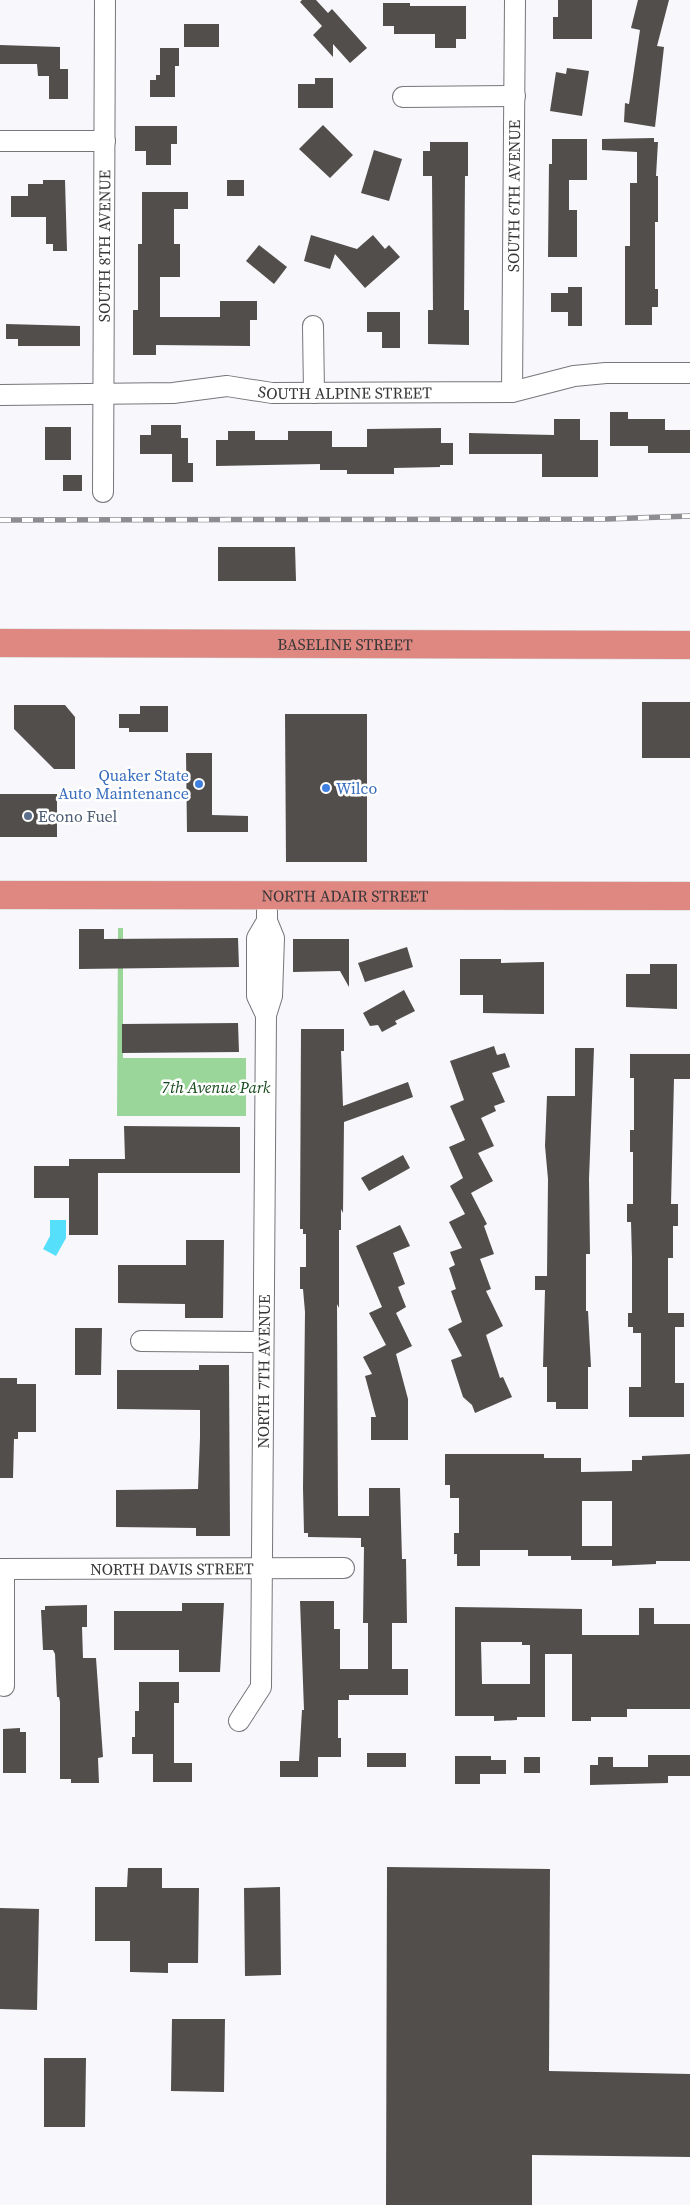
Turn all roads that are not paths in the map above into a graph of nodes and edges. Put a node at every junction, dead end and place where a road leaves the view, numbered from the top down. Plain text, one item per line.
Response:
1 (105, 0) edge
2 (515, 0) edge
3 (515, 96) junction
4 (403, 97) dead end
5 (0, 141) edge
6 (104, 141) junction
7 (313, 326) dead end
8 (690, 373) edge
9 (512, 392) junction
10 (314, 393) junction
11 (0, 395) edge
12 (103, 396) junction
13 (103, 492) dead end
14 (0, 643) edge
15 (690, 645) edge
16 (0, 895) edge
17 (690, 896) edge
18 (267, 908) junction
19 (141, 1341) dead end
20 (263, 1342) junction
21 (264, 1568) junction
22 (344, 1568) dead end
23 (2, 1569) edge
24 (4, 1686) dead end
25 (239, 1721) dead end

1 - 6 street, SOUTH 8TH AVENUE
2 - 3 street, SOUTH 6TH AVENUE
3 - 4 street
3 - 9 street, SOUTH 6TH AVENUE
5 - 6 street
6 - 12 street, SOUTH 8TH AVENUE
7 - 10 street
8 - 9 street, SOUTH ALPINE STREET
9 - 10 street, SOUTH ALPINE STREET
10 - 12 street, SOUTH ALPINE STREET
11 - 12 street, SOUTH ALPINE STREET
12 - 13 street, SOUTH 8TH AVENUE
14 - 15 highway, BASELINE STREET
16 - 18 highway, NORTH ADAIR STREET
17 - 18 highway, NORTH ADAIR STREET
18 - 20 street, NORTH 7TH AVENUE
19 - 20 street
20 - 21 street, NORTH 7TH AVENUE
21 - 22 street, NORTH DAVIS STREET
21 - 23 street, NORTH DAVIS STREET
21 - 25 street, NORTH 7TH AVENUE
23 - 24 street

